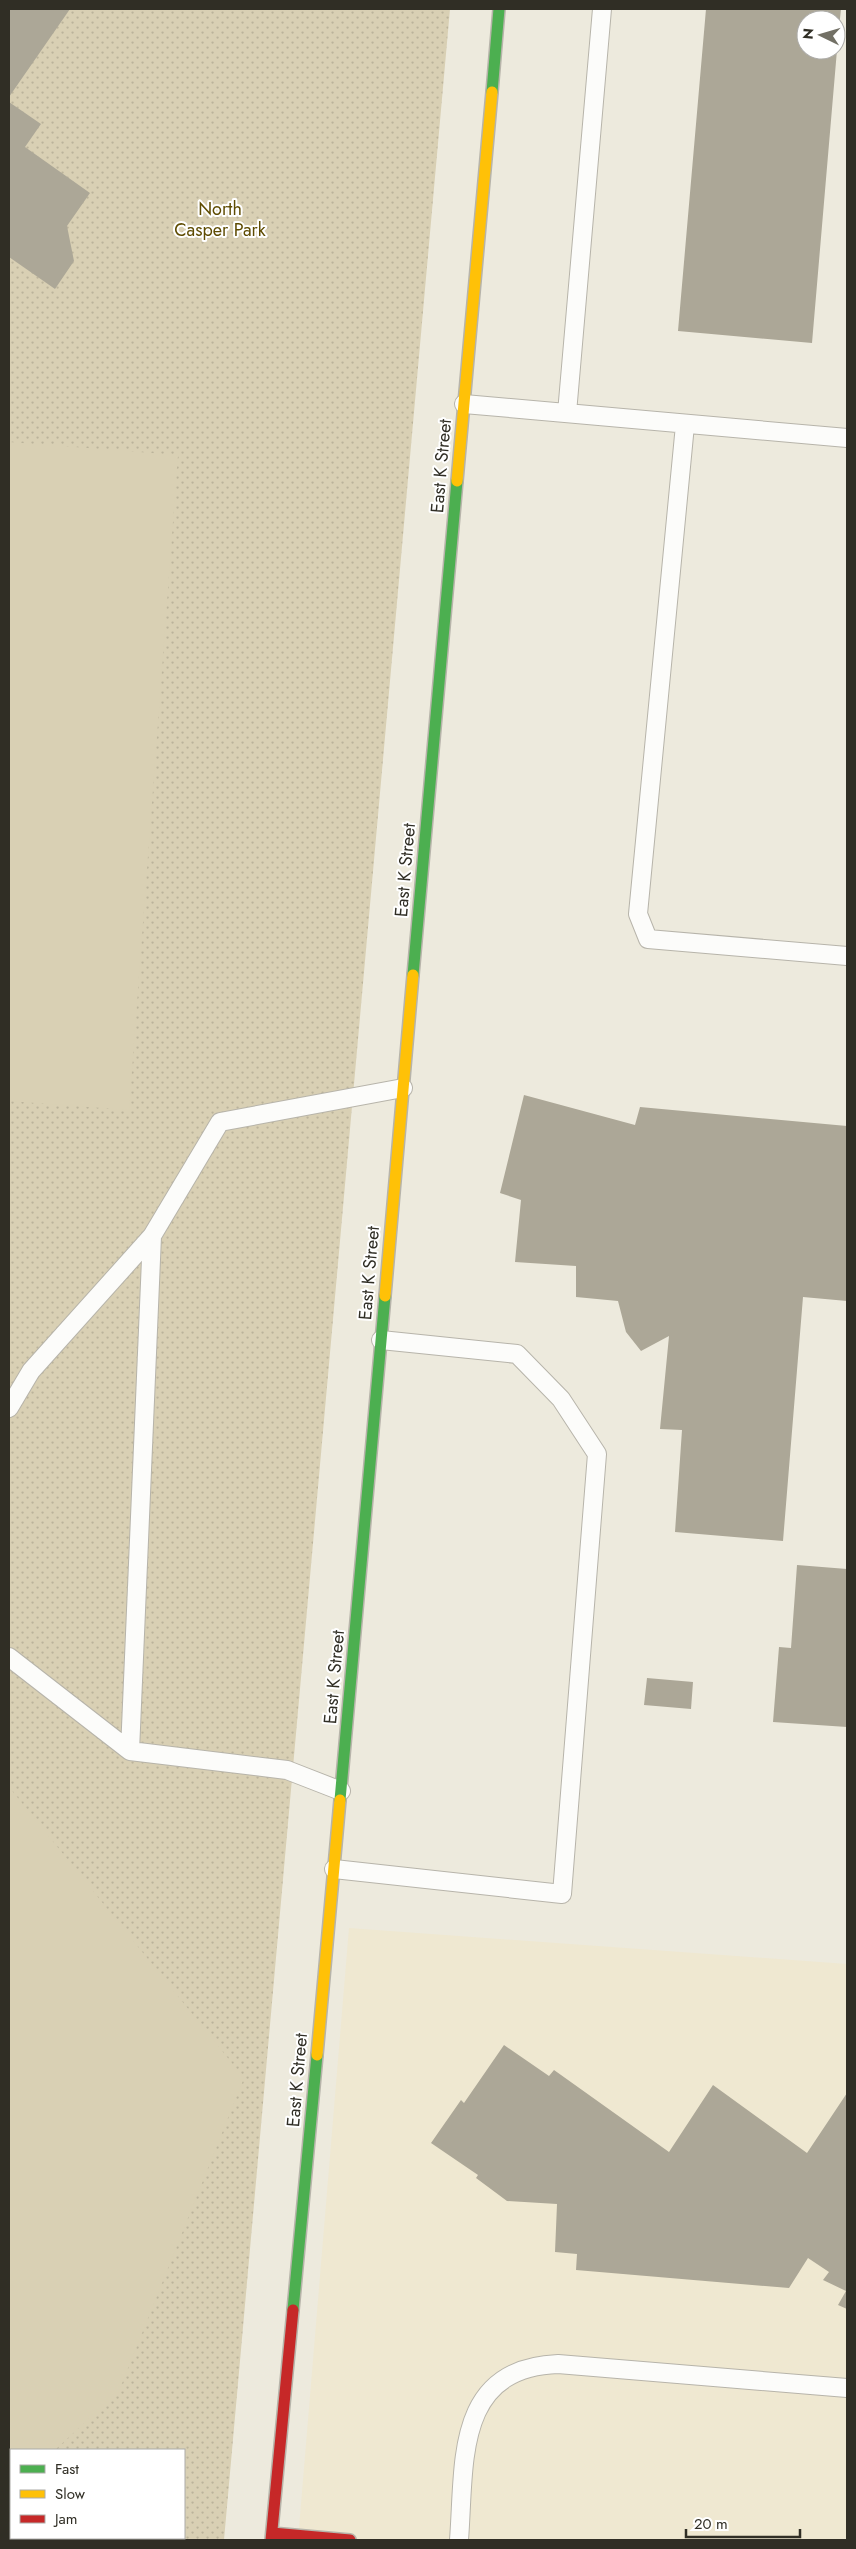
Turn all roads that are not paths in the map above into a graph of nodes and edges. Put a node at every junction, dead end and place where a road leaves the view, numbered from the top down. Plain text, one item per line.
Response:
1 (499, 9) edge
2 (602, 9) edge
3 (464, 404) junction
4 (567, 413) junction
5 (685, 425) junction
6 (847, 438) edge
7 (847, 956) edge
8 (403, 1088) junction
9 (152, 1236) junction
10 (381, 1340) junction
11 (9, 1408) edge
12 (9, 1657) edge
13 (130, 1751) junction
14 (341, 1791) junction
15 (334, 1869) junction
16 (847, 2388) edge
17 (271, 2537) edge
18 (350, 2540) edge
19 (458, 2540) edge

1 - 3 street, East K Street
2 - 4 lane
3 - 4 lane
3 - 8 street, East K Street
4 - 5 lane
5 - 6 lane
5 - 7 lane
8 - 9 lane
8 - 10 street, East K Street
9 - 11 lane
9 - 13 lane
10 - 14 street, East K Street
10 - 15 lane
12 - 13 lane
13 - 14 lane
14 - 15 street, East K Street
15 - 17 street, East K Street
16 - 19 lane
17 - 18 street

